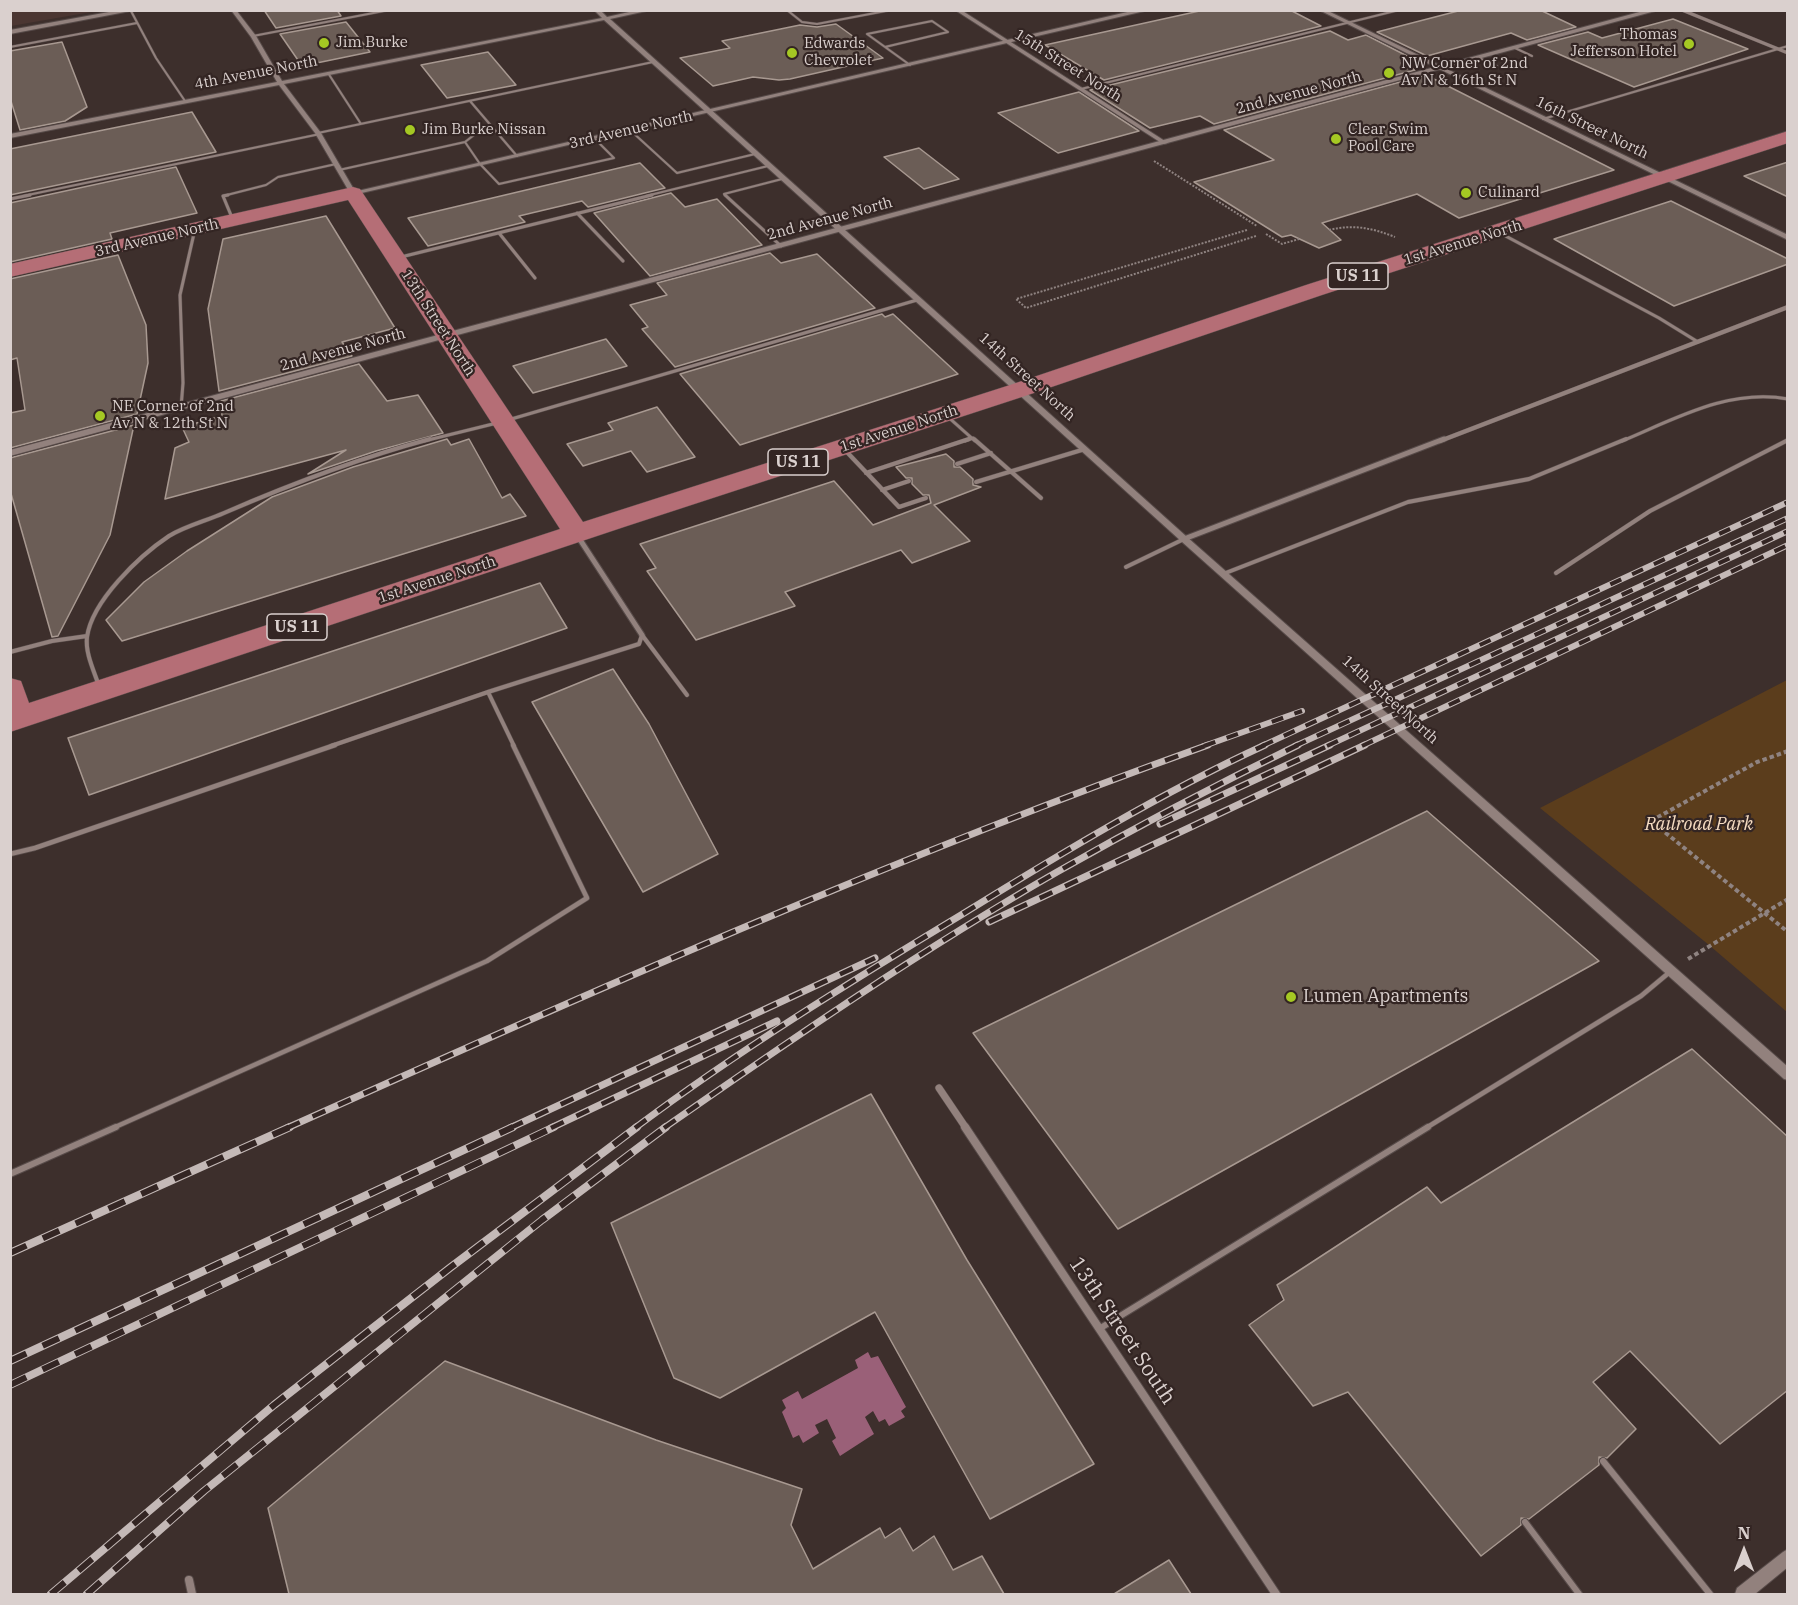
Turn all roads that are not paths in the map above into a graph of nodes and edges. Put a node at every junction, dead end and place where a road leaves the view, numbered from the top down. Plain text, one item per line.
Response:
1 (233, 10) edge
2 (389, 10) edge
3 (596, 10) edge
4 (649, 10) edge
5 (787, 10) edge
6 (891, 10) edge
7 (957, 10) edge
8 (1146, 10) edge
9 (1321, 10) edge
10 (1399, 10) edge
11 (1656, 10) edge
12 (1682, 10) edge
13 (132, 11) edge
14 (606, 19) junction
15 (137, 23) junction
16 (1347, 23) junction
17 (10, 32) edge
18 (253, 36) junction
19 (1008, 43) junction
20 (1788, 46) edge
21 (10, 47) edge
22 (885, 47) junction
23 (1515, 48) junction
24 (1779, 49) junction
25 (1788, 53) edge
26 (1532, 56) dead end
27 (1479, 58) junction
28 (653, 62) junction
29 (910, 65) junction
30 (1497, 66) dead end
31 (1440, 69) junction
32 (328, 73) junction
33 (281, 82) junction
34 (1081, 89) junction
35 (185, 101) junction
36 (470, 101) junction
37 (447, 106) junction
38 (451, 111) dead end
39 (708, 112) junction
40 (1543, 119) junction
41 (361, 124) junction
42 (467, 128) dead end
43 (630, 130) junction
44 (319, 133) junction
45 (10, 136) edge
46 (1788, 137) edge
47 (594, 138) junction
48 (465, 142) junction
49 (1165, 143) junction
50 (755, 154) junction
51 (517, 156) junction
52 (480, 164) junction
53 (768, 166) junction
54 (338, 167) junction
55 (1664, 178) junction
56 (782, 179) junction
57 (353, 193) junction
58 (10, 199) edge
59 (577, 213) junction
60 (233, 220) junction
61 (195, 229) junction
62 (838, 231) junction
63 (1499, 232) junction
64 (499, 233) junction
65 (1788, 238) edge
66 (781, 246) junction
67 (396, 259) junction
68 (623, 261) dead end
69 (10, 271) edge
70 (535, 278) dead end
71 (917, 300) junction
72 (1788, 307) edge
73 (446, 336) junction
74 (1698, 342) junction
75 (1019, 390) junction
76 (1788, 399) edge
77 (181, 408) junction
78 (945, 414) junction
79 (502, 422) junction
80 (973, 438) junction
81 (1788, 440) edge
82 (842, 447) junction
83 (1085, 449) junction
84 (10, 453) edge
85 (991, 453) junction
86 (957, 464) dead end
87 (1012, 471) junction
88 (866, 473) junction
89 (909, 481) dead end
90 (976, 482) dead end
91 (882, 490) junction
92 (926, 498) dead end
93 (1041, 498) dead end
94 (577, 534) junction
95 (1184, 539) junction
96 (1126, 567) dead end
97 (1556, 573) dead end
98 (1223, 574) junction
99 (642, 635) junction
100 (87, 636) junction
101 (10, 652) edge
102 (101, 692) junction
103 (488, 692) junction
104 (687, 695) dead end
105 (13, 710) edge
106 (10, 854) edge
107 (1671, 971) junction
108 (1788, 1075) edge
109 (939, 1088) dead end
110 (10, 1174) edge
111 (1098, 1329) junction
112 (1603, 1461) dead end
113 (1525, 1522) dead end
114 (1788, 1557) edge
115 (189, 1580) dead end
116 (192, 1594) edge
117 (1276, 1594) edge
118 (1579, 1594) edge
119 (1710, 1594) edge
120 (1743, 1594) edge

1 - 18 street, 13th Street North
2 - 18 lane
3 - 14 street, 14th Street North
4 - 14 street, 4th Avenue North
5 - 6 lane
7 - 19 street, 15th Street North
8 - 19 main road, 3rd Avenue North
9 - 16 street, 16th Street North
10 - 16 lane
11 - 23 main road, 2nd Avenue North
12 - 24 street
13 - 15 lane
13 - 17 main road
14 - 28 street, 14th Street North
14 - 32 street, 4th Avenue North
15 - 21 lane
15 - 35 lane
16 - 31 street, 16th Street North
16 - 34 lane
18 - 33 street, 13th Street North
19 - 29 main road, 3rd Avenue North
19 - 34 street, 15th Street North
20 - 24 lane
22 - 22 lane
22 - 29 lane
23 - 26 lane
23 - 27 main road, 2nd Avenue North
24 - 25 street
24 - 40 lane
27 - 30 lane
27 - 31 main road, 2nd Avenue North
28 - 36 lane
28 - 39 street, 14th Street North
29 - 39 main road, 3rd Avenue North
31 - 40 street, 16th Street North
31 - 49 main road, 2nd Avenue North
32 - 33 street, 4th Avenue North
32 - 41 lane
33 - 35 street, 4th Avenue North
33 - 44 street, 13th Street North
34 - 49 street, 15th Street North
35 - 45 street, 4th Avenue North
36 - 37 lane
36 - 51 lane
37 - 38 lane
37 - 41 lane
39 - 43 main road, 3rd Avenue North
39 - 50 street, 14th Street North
40 - 55 street, 16th Street North
41 - 44 lane
42 - 48 lane
43 - 47 main road, 3rd Avenue North
43 - 50 lane
44 - 54 street, 13th Street North
44 - 58 lane
46 - 55 main road, 1st Avenue North / US 11
47 - 51 main road, 3rd Avenue North
47 - 52 lane
48 - 52 lane
48 - 54 lane
49 - 62 main road, 2nd Avenue North
50 - 53 street, 14th Street North
51 - 52 main road, 3rd Avenue North
52 - 57 main road, 3rd Avenue North
53 - 56 street, 14th Street North
53 - 59 lane
54 - 57 street, 13th Street North
54 - 60 lane
55 - 63 main road, 1st Avenue North / US 11
55 - 65 street, 16th Street North
56 - 62 street, 14th Street North
56 - 66 lane
57 - 60 main road, 3rd Avenue North
57 - 67 main road, 13th Street North
59 - 64 lane
59 - 68 lane
60 - 61 main road, 3rd Avenue North
61 - 69 main road, 3rd Avenue North
61 - 77 lane
62 - 66 main road, 2nd Avenue North
62 - 71 street, 14th Street North
63 - 74 lane
63 - 75 main road, 1st Avenue North / US 11
64 - 67 lane
64 - 70 lane
66 - 73 main road, 2nd Avenue North
67 - 73 main road, 13th Street North
71 - 75 street, 14th Street North
71 - 79 lane
72 - 74 street
73 - 77 main road, 2nd Avenue North
73 - 79 main road, 13th Street North
74 - 95 street
75 - 78 main road, 1st Avenue North / US 11
75 - 83 street, 14th Street North
76 - 98 lane
77 - 84 main road, 2nd Avenue North
78 - 80 lane
78 - 82 main road, 1st Avenue North / US 11
79 - 94 main road, 13th Street North
79 - 100 lane
80 - 85 lane
80 - 88 lane
81 - 97 lane
82 - 88 lane
82 - 94 main road, 1st Avenue North / US 11
83 - 87 lane
83 - 95 street, 14th Street North
85 - 86 lane
85 - 87 lane
87 - 90 lane
87 - 93 lane
88 - 91 lane
89 - 91 lane
91 - 92 lane
94 - 99 street, 13th Street North
94 - 102 main road, 1st Avenue North / US 11
95 - 96 lane
95 - 98 street, 14th Street North
98 - 107 street, 14th Street North
99 - 103 lane
99 - 104 lane
100 - 101 lane
100 - 102 lane
102 - 105 main road, 1st Avenue North / US 11
103 - 106 lane
103 - 110 lane
107 - 108 street, 14th Street North
107 - 111 lane
109 - 111 street, 13th Street South
111 - 117 street, 13th Street South
112 - 119 lane
113 - 118 lane
114 - 120 street
115 - 116 street

